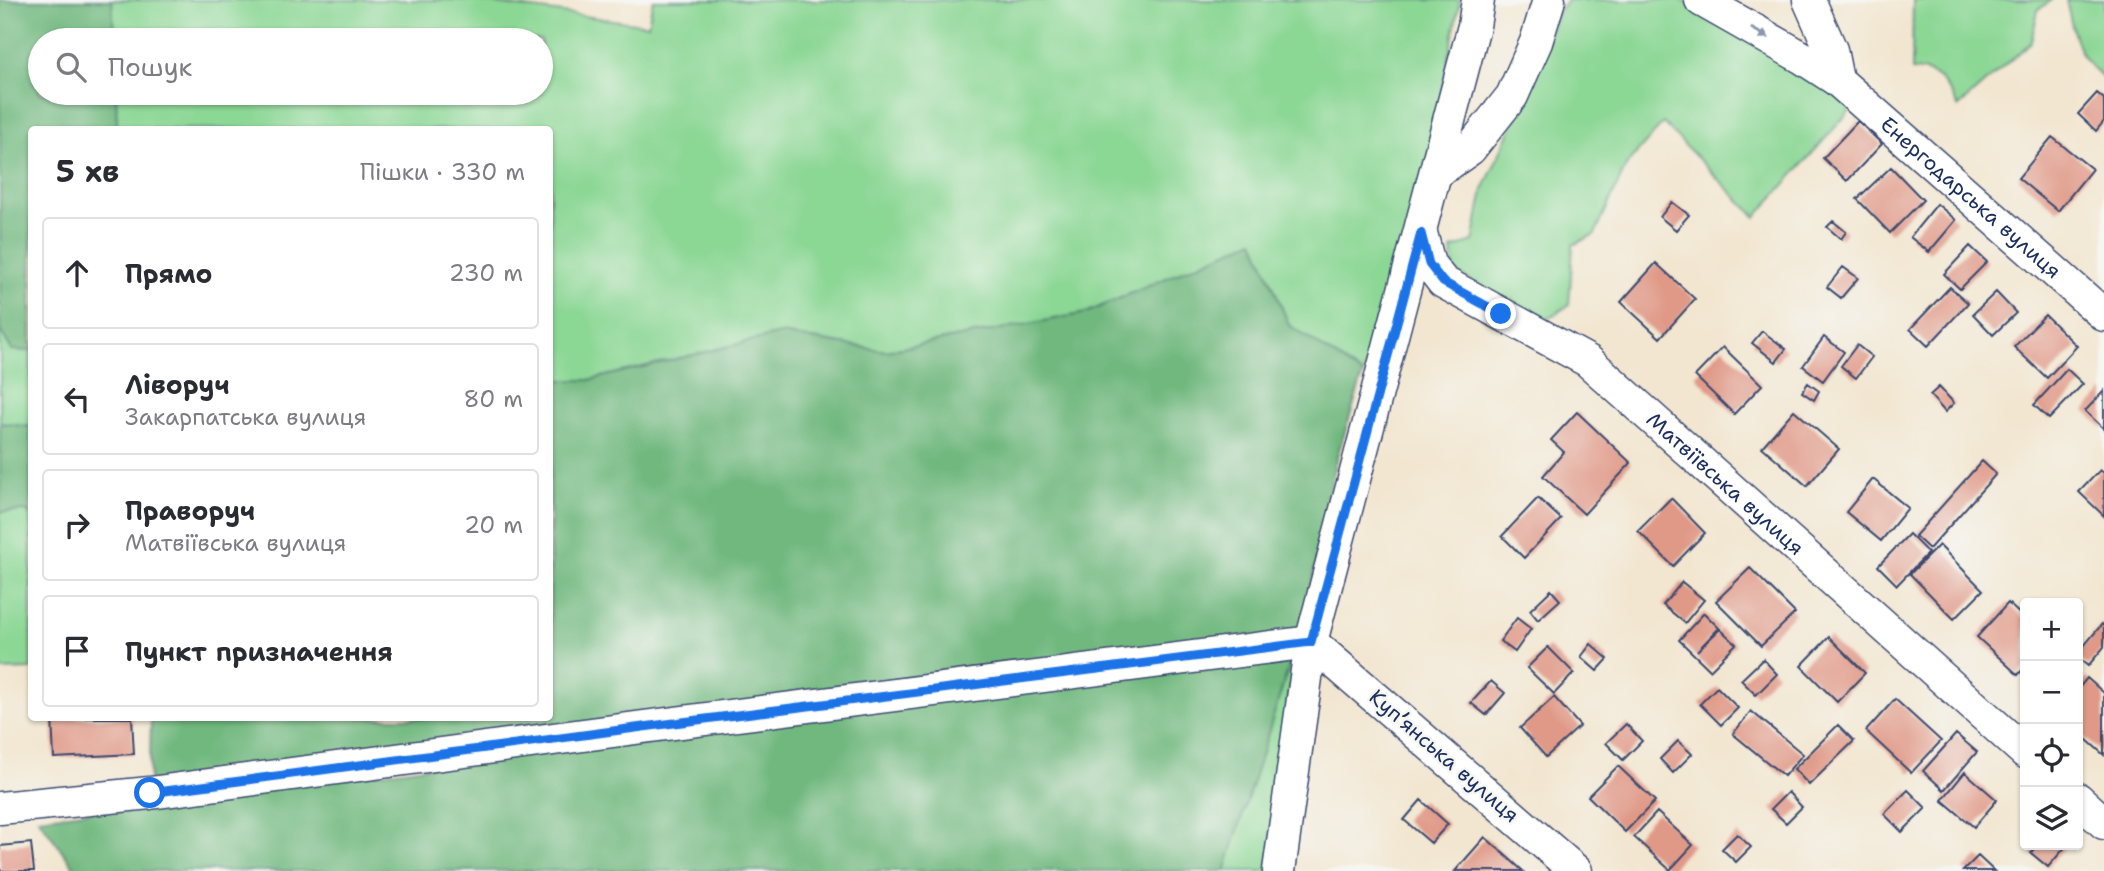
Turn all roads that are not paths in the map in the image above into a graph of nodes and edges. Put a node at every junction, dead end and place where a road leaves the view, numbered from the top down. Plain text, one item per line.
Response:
1 (1478, 0) edge
2 (1549, 0) edge
3 (1701, 0) edge
4 (1809, 0) edge
5 (1836, 80) junction
6 (1436, 173) junction
7 (1421, 233) junction
8 (2104, 315) edge
9 (1311, 642) junction
10 (2020, 748) edge
11 (2083, 804) edge
12 (0, 807) edge
13 (2104, 823) edge
14 (1279, 871) edge
15 (1576, 871) edge

1 - 6 street
2 - 6 street
3 -> 5 street, Енергодарська вулиця
4 - 5 street
5 - 8 street, Енергодарська вулиця
6 - 7 street
7 - 9 street
7 - 10 street, Матвіївська вулиця
9 - 12 street
9 - 14 street
9 - 15 street, Купʼянська вулиця
11 - 13 street

